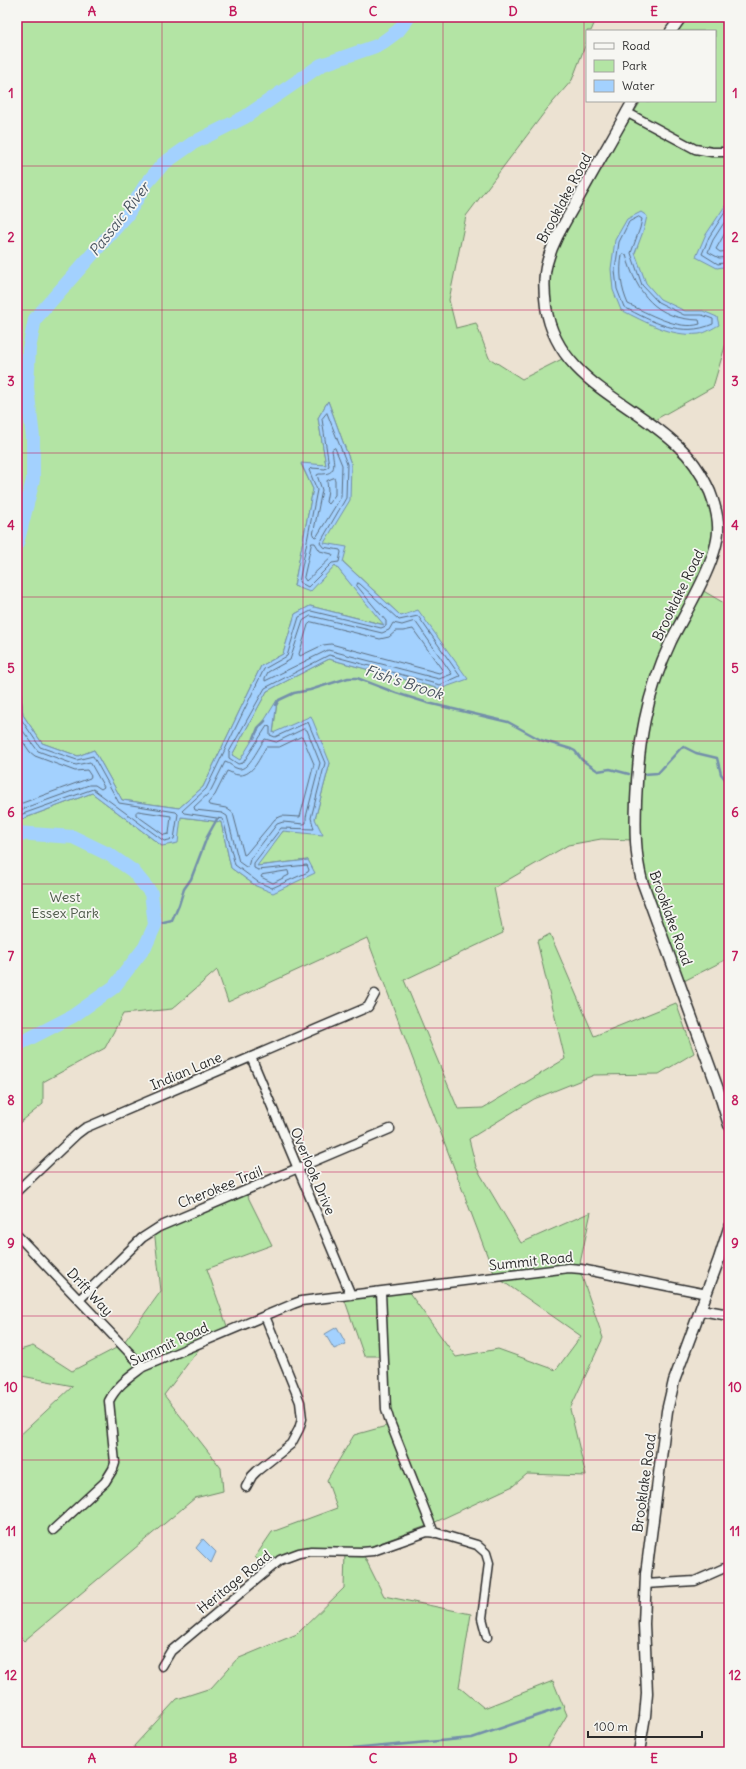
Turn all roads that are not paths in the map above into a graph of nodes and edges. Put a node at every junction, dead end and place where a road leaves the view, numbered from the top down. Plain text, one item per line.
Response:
1 (681, 17) edge
2 (672, 30) edge
3 (631, 102) edge
4 (626, 112) junction
5 (729, 152) edge
6 (375, 994) dead end
7 (251, 1057) junction
8 (729, 1125) edge
9 (390, 1129) dead end
10 (298, 1169) junction
11 (17, 1191) edge
12 (729, 1228) edge
13 (17, 1235) edge
14 (381, 1292) junction
15 (707, 1294) junction
16 (351, 1295) junction
17 (80, 1300) junction
18 (701, 1310) junction
19 (729, 1315) edge
20 (265, 1316) junction
21 (143, 1367) junction
22 (246, 1487) dead end
23 (52, 1530) dead end
24 (434, 1533) junction
25 (729, 1566) edge
26 (645, 1584) junction
27 (487, 1637) dead end
28 (162, 1666) dead end
29 (639, 1752) edge

1 - 2 street
3 - 4 street, Brooklake Road
4 - 5 street
4 - 8 street, Brooklake Road
6 - 7 street, Indian Lane
7 - 10 street, Overlook Drive
7 - 11 street, Indian Lane
9 - 10 street, Cherokee Trail
10 - 16 street, Overlook Drive
10 - 17 street, Cherokee Trail
12 - 15 street, Brooklake Road
13 - 17 street, Drift Way
14 - 15 street, Summit Road
14 - 16 street, Summit Road
14 - 24 street
15 - 18 street, Brooklake Road
16 - 20 street, Summit Road
17 - 21 street, Drift Way
18 - 19 street
18 - 26 street, Brooklake Road
20 - 21 street, Summit Road
20 - 22 street
21 - 23 street, Summit Road
24 - 27 street, Heritage Road
24 - 28 street, Heritage Road
25 - 26 street
26 - 29 street, Brooklake Road

